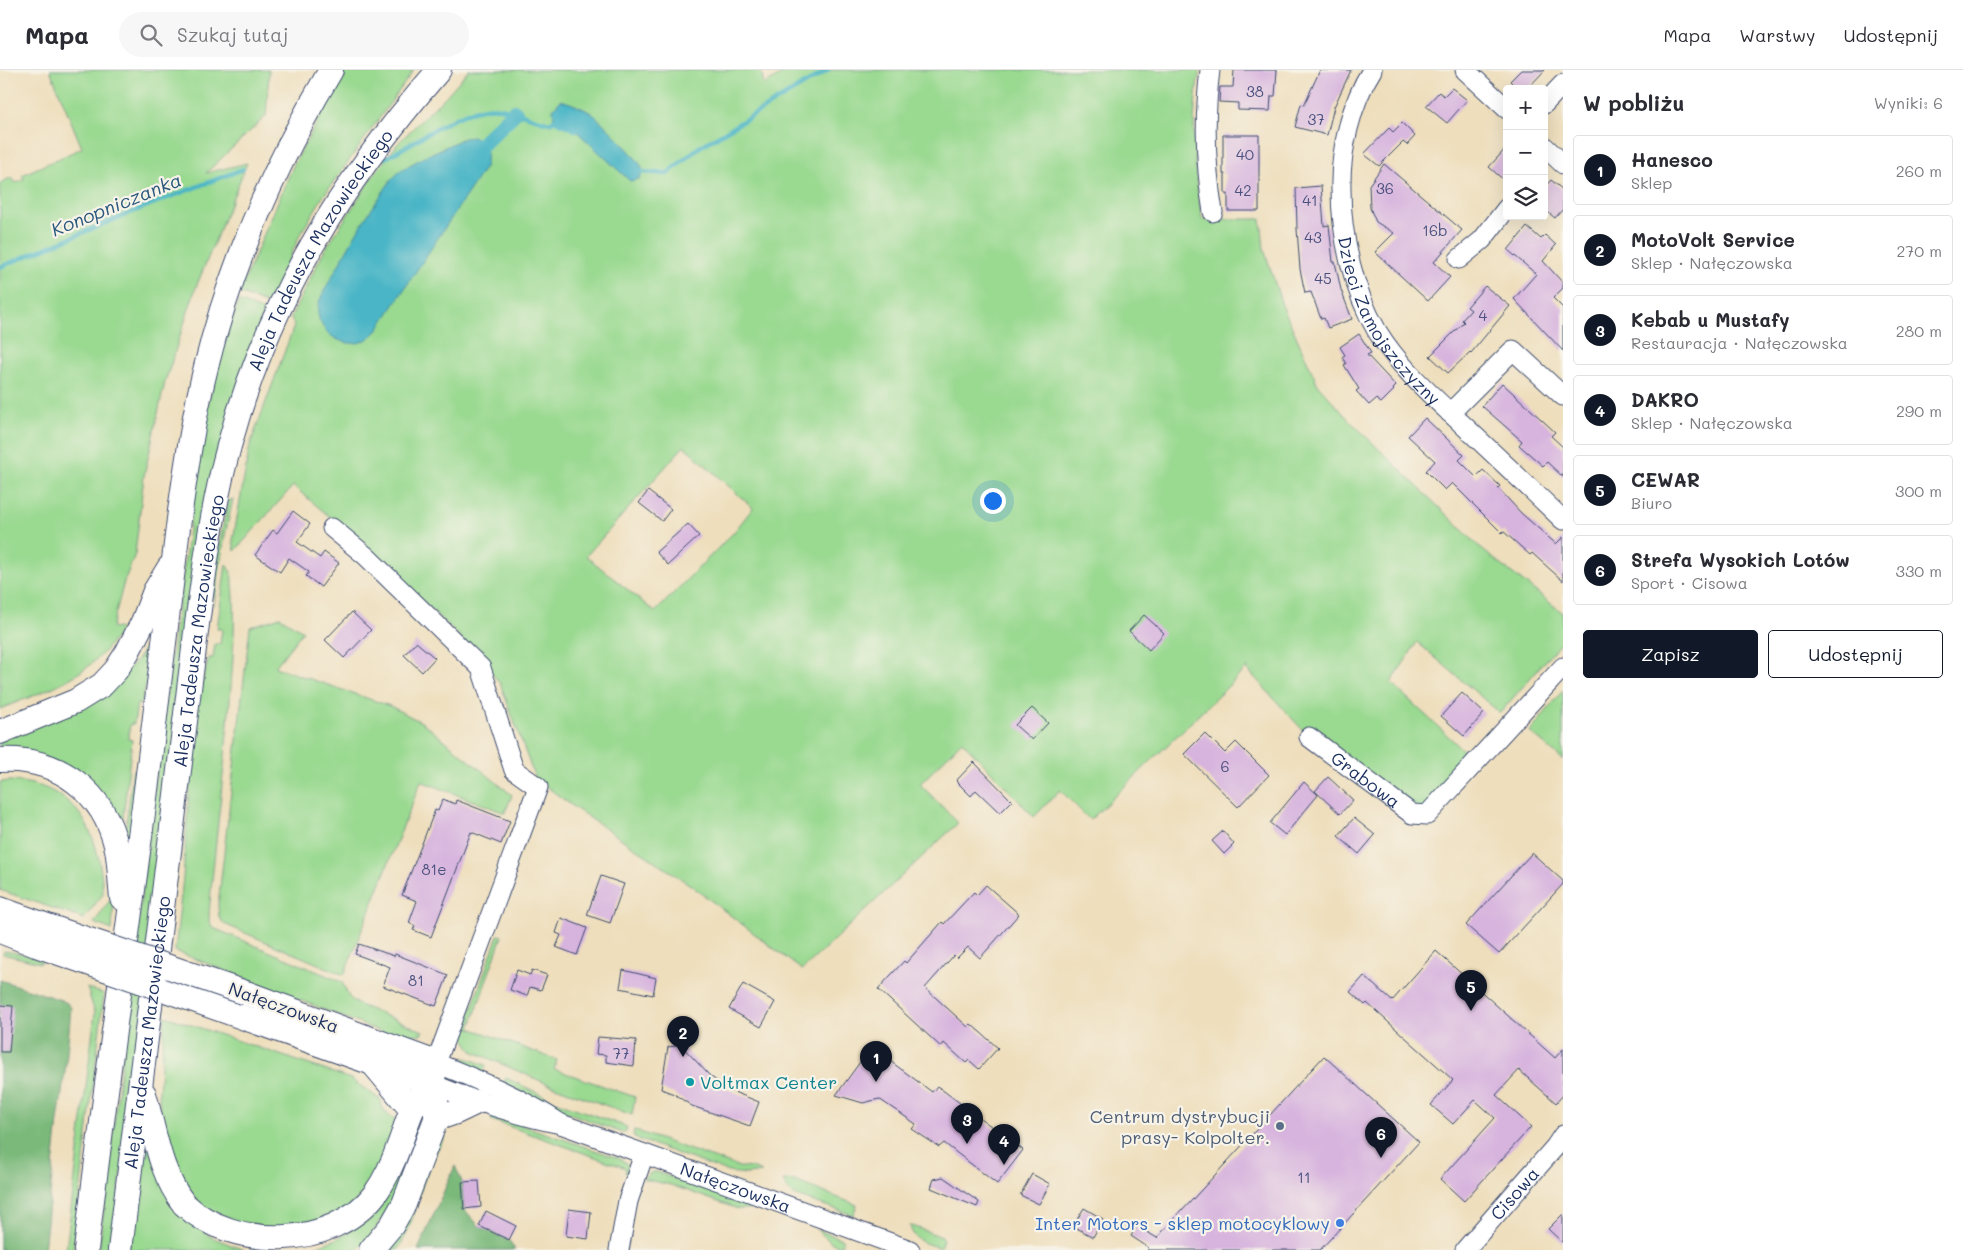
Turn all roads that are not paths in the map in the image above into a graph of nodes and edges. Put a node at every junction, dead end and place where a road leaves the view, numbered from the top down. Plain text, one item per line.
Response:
1 (331, 70) edge
2 (439, 70) edge
3 (1210, 70) edge
4 (1372, 70) edge
5 (1465, 70) edge
6 (1563, 84) edge
7 (1548, 100) edge
8 (1503, 105) edge
9 (1213, 212) dead end
10 (1503, 213) edge
11 (1459, 259) dead end
12 (1563, 396) edge
13 (1450, 413) junction
14 (1563, 520) edge
15 (332, 528) dead end
16 (174, 560) junction
17 (1563, 667) edge
18 (0, 732) edge
19 (1308, 737) dead end
20 (0, 760) edge
21 (0, 909) edge
22 (0, 931) edge
23 (38, 934) junction
24 (128, 935) junction
25 (374, 1065) junction
26 (434, 1074) junction
27 (141, 1083) junction
28 (477, 1102) junction
29 (411, 1109) junction
30 (436, 1119) junction
31 (561, 1124) junction
32 (1563, 1135) edge
33 (644, 1154) junction
34 (900, 1248) edge
35 (86, 1250) edge
36 (120, 1250) edge
37 (371, 1250) edge
38 (619, 1250) edge
39 (1465, 1250) edge

1 - 16 main road, Aleja Tadeusza Mazowieckiego
2 - 27 main road, Aleja Tadeusza Mazowieckiego
3 - 9 street
4 - 13 street, Dzieci Zamojszczyzny
5 - 8 street
6 - 7 street
10 - 11 street
12 - 13 street
13 - 14 street, Dzieci Zamojszczyzny
15 - 26 street
16 - 18 main road
16 - 24 main road, Aleja Tadeusza Mazowieckiego
17 - 19 street, Grabowa
20 - 24 main road
21 - 23 main road, Nałęczowska
22 - 23 main road, Nałęczowska
23 - 25 main road, Nałęczowska, bridge
23 - 26 main road, Nałęczowska, bridge
24 - 35 main road, Aleja Tadeusza Mazowieckiego
25 - 26 main road, Nałęczowska
25 - 29 main road
26 - 28 street, Nałęczowska
26 - 29 main road
26 - 30 main road
26 - 31 street, Nałęczowska
27 - 29 main road
27 - 36 main road, Aleja Tadeusza Mazowieckiego
28 - 30 main road
28 - 31 street, Nałęczowska
30 - 37 main road
31 - 33 street, Nałęczowska
32 - 39 street, Cisowa
33 - 34 street, Nałęczowska
33 - 38 street

